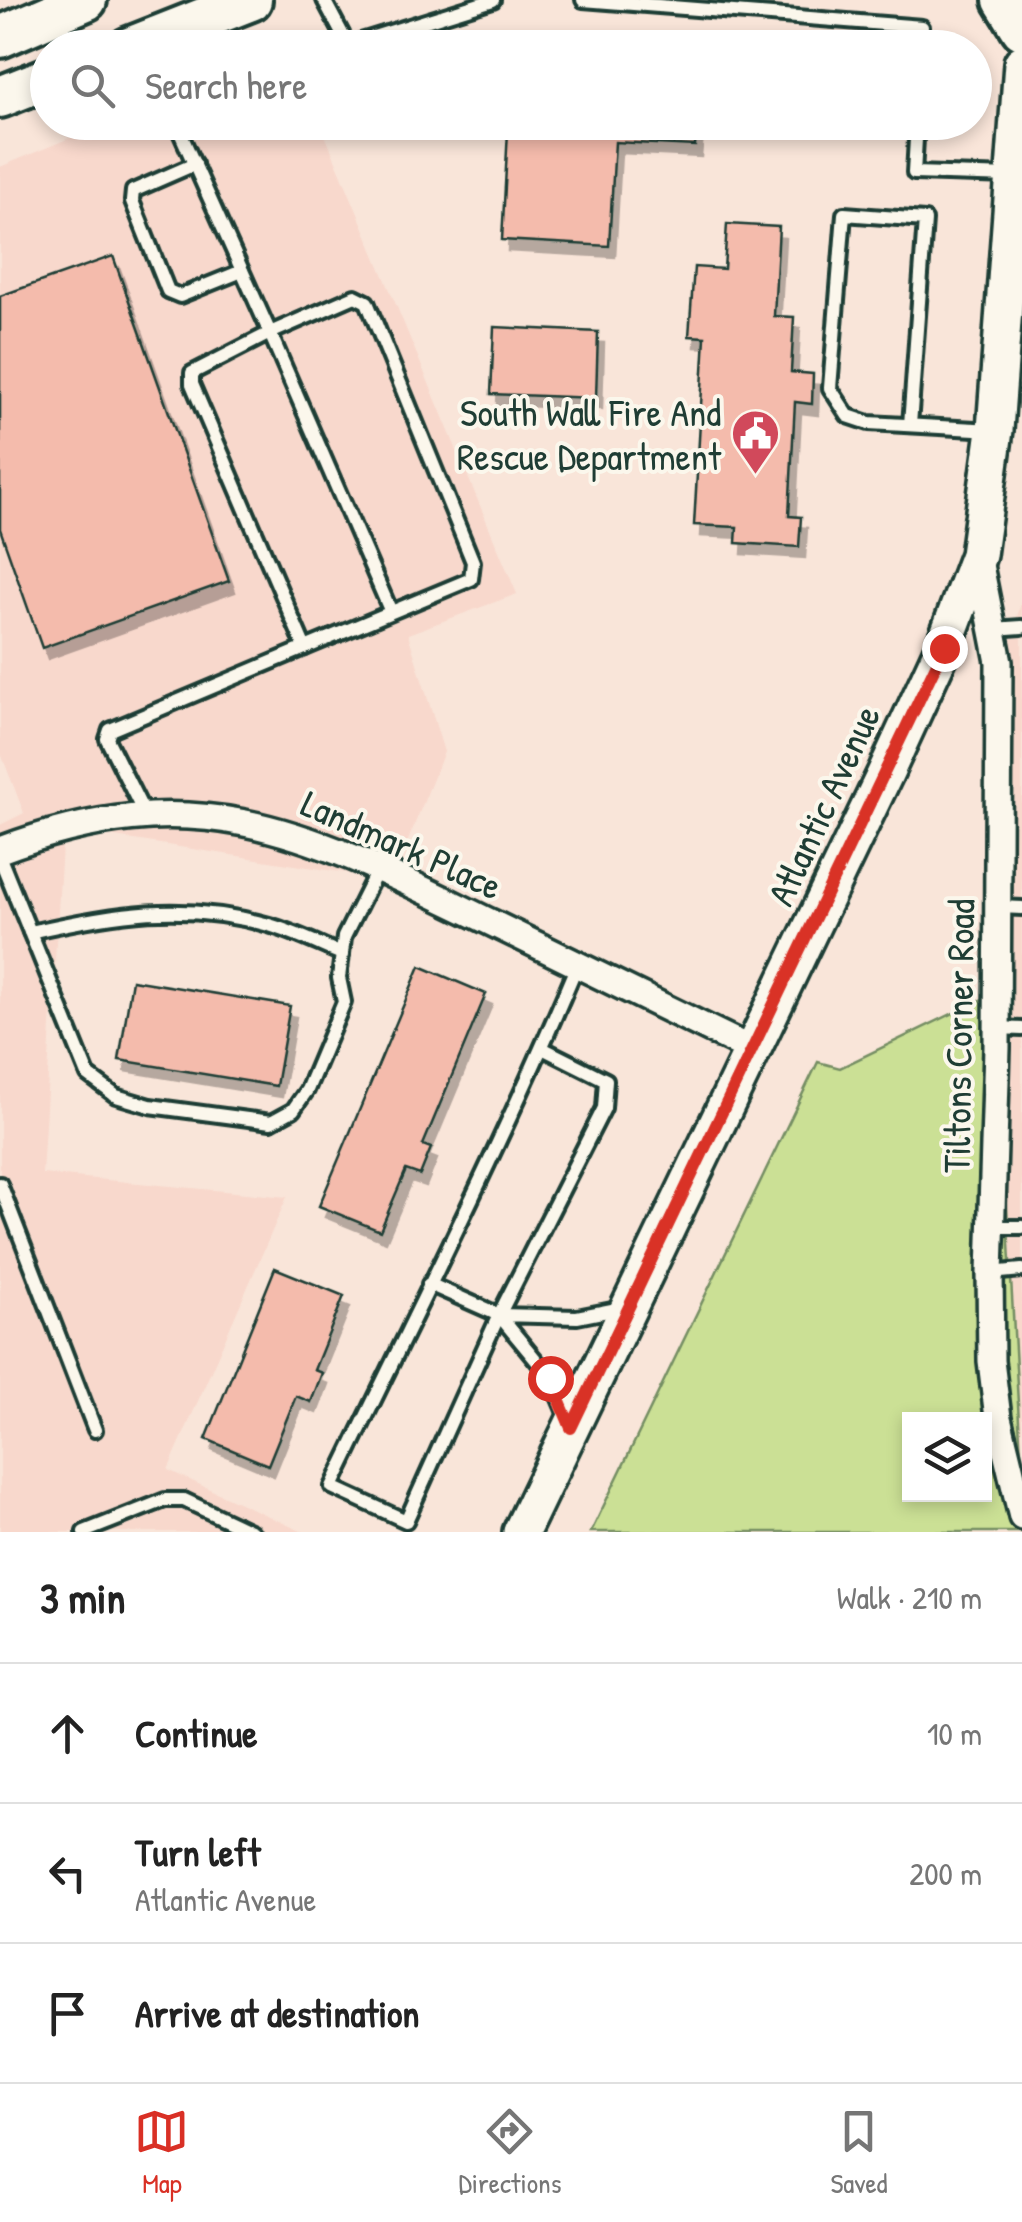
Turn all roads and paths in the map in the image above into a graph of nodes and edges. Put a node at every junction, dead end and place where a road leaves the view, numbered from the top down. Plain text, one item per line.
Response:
1 (86, 0) edge
2 (251, 0) edge
3 (324, 0) edge
4 (493, 0) edge
5 (583, 0) edge
6 (1004, 0) edge
7 (1022, 29) edge
8 (190, 30) edge
9 (340, 30) edge
10 (396, 30) edge
11 (922, 30) edge
12 (0, 36) edge
13 (1022, 63) edge
14 (30, 85) edge
15 (0, 97) edge
16 (184, 140) edge
17 (916, 140) edge
18 (1017, 153) edge
19 (195, 164) junction
20 (1016, 227) edge
21 (242, 270) junction
22 (270, 332) junction
23 (910, 425) junction
24 (995, 430) junction
25 (978, 554) junction
26 (391, 612) junction
27 (1022, 627) edge
28 (993, 629) junction
29 (304, 648) junction
30 (145, 816) junction
31 (0, 850) edge
32 (0, 858) edge
33 (378, 869) junction
34 (1010, 908) edge
35 (30, 932) junction
36 (342, 954) junction
37 (577, 965) junction
38 (1010, 1028) edge
39 (542, 1048) junction
40 (752, 1050) junction
41 (0, 1184) edge
42 (991, 1226) junction
43 (1022, 1227) edge
44 (1022, 1270) edge
45 (990, 1273) junction
46 (429, 1284) junction
47 (629, 1307) junction
48 (499, 1315) junction
49 (571, 1428) junction
50 (96, 1430) dead end
51 (1022, 1517) edge
52 (84, 1532) edge
53 (252, 1532) edge
54 (521, 1532) edge

1 - 12 highway
2 - 8 highway
3 - 9 lane
4 - 10 lane
5 - 11 lane
6 - 7 highway
13 - 18 main road, Atlantic Avenue
14 - 15 highway
16 - 19 lane
17 - 18 lane
18 - 20 main road, Atlantic Avenue
19 - 21 lane
19 - 21 lane
20 - 24 main road, Atlantic Avenue
21 - 22 lane
22 - 26 lane
22 - 26 lane
22 - 29 lane
23 - 23 lane
23 - 24 lane
24 - 25 main road, Atlantic Avenue
25 - 28 street, Tiltons Corner Road
25 - 40 main road, Atlantic Avenue
26 - 29 lane
27 - 28 lane
28 - 34 street, Tiltons Corner Road
29 - 30 lane
30 - 31 street, Landmark Place
30 - 33 street, Landmark Place
32 - 35 lane
33 - 36 lane
33 - 37 street, Landmark Place
34 - 38 street, Tiltons Corner Road
35 - 36 lane
35 - 36 lane
37 - 39 lane
37 - 40 street, Landmark Place
38 - 42 street, Tiltons Corner Road
39 - 46 lane
39 - 48 lane
40 - 47 main road, Atlantic Avenue
41 - 50 lane
42 - 43 lane
42 - 45 street, Tiltons Corner Road
44 - 45 lane
45 - 51 street, Tiltons Corner Road
46 - 48 lane
46 - 48 lane
47 - 48 lane
47 - 49 main road, Atlantic Avenue
48 - 49 lane
49 - 54 main road, Atlantic Avenue
52 - 53 lane

